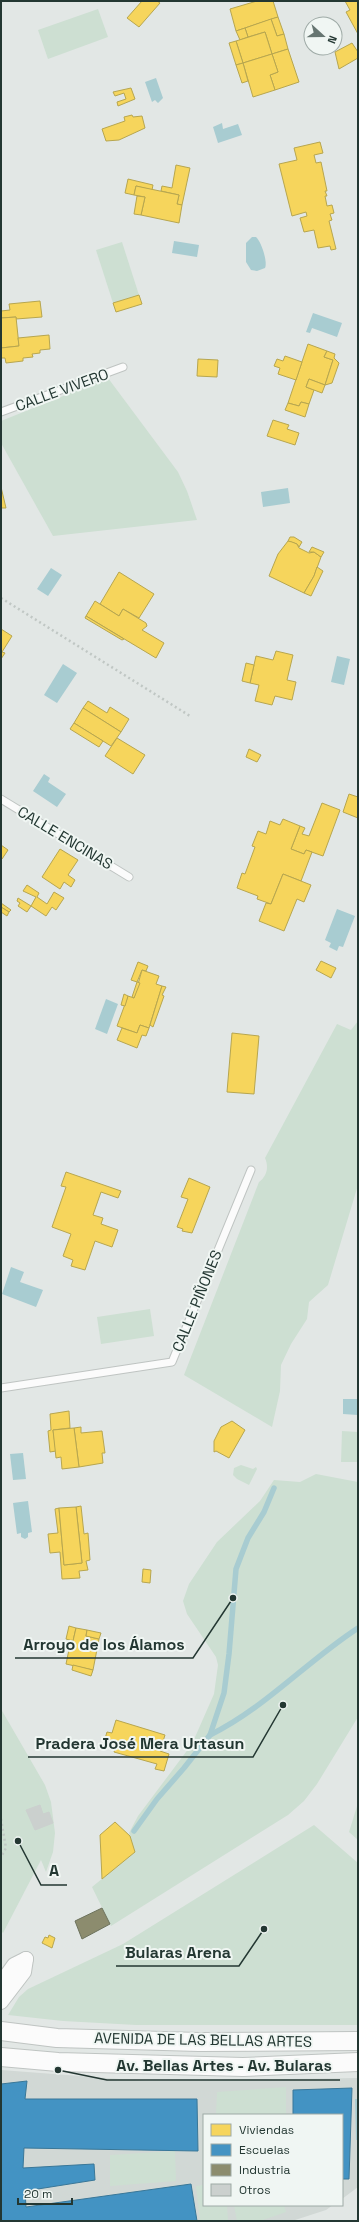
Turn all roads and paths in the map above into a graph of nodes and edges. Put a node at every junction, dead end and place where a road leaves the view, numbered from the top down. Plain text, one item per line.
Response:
1 (123, 367) dead end
2 (1, 412) edge
3 (1, 598) edge
4 (190, 716) dead end
5 (1, 800) edge
6 (129, 877) dead end
7 (251, 1170) dead end
8 (1, 1388) edge
9 (1, 1819) edge
10 (1, 1857) edge
11 (1, 1983) edge
12 (1, 2002) edge
13 (1, 2031) edge
14 (358, 2041) edge
15 (1, 2057) edge
16 (358, 2062) edge

1 - 2 lane, CALLE VIVERO
3 - 4 path
5 - 6 lane, CALLE ENCINAS
7 - 8 lane, CALLE PIÑONES
9 - 10 path
11 - 12 street
13 - 14 street, AVENIDA DE LAS BELLAS ARTES
15 - 16 street, AVENIDA DE LAS BELLAS ARTES

